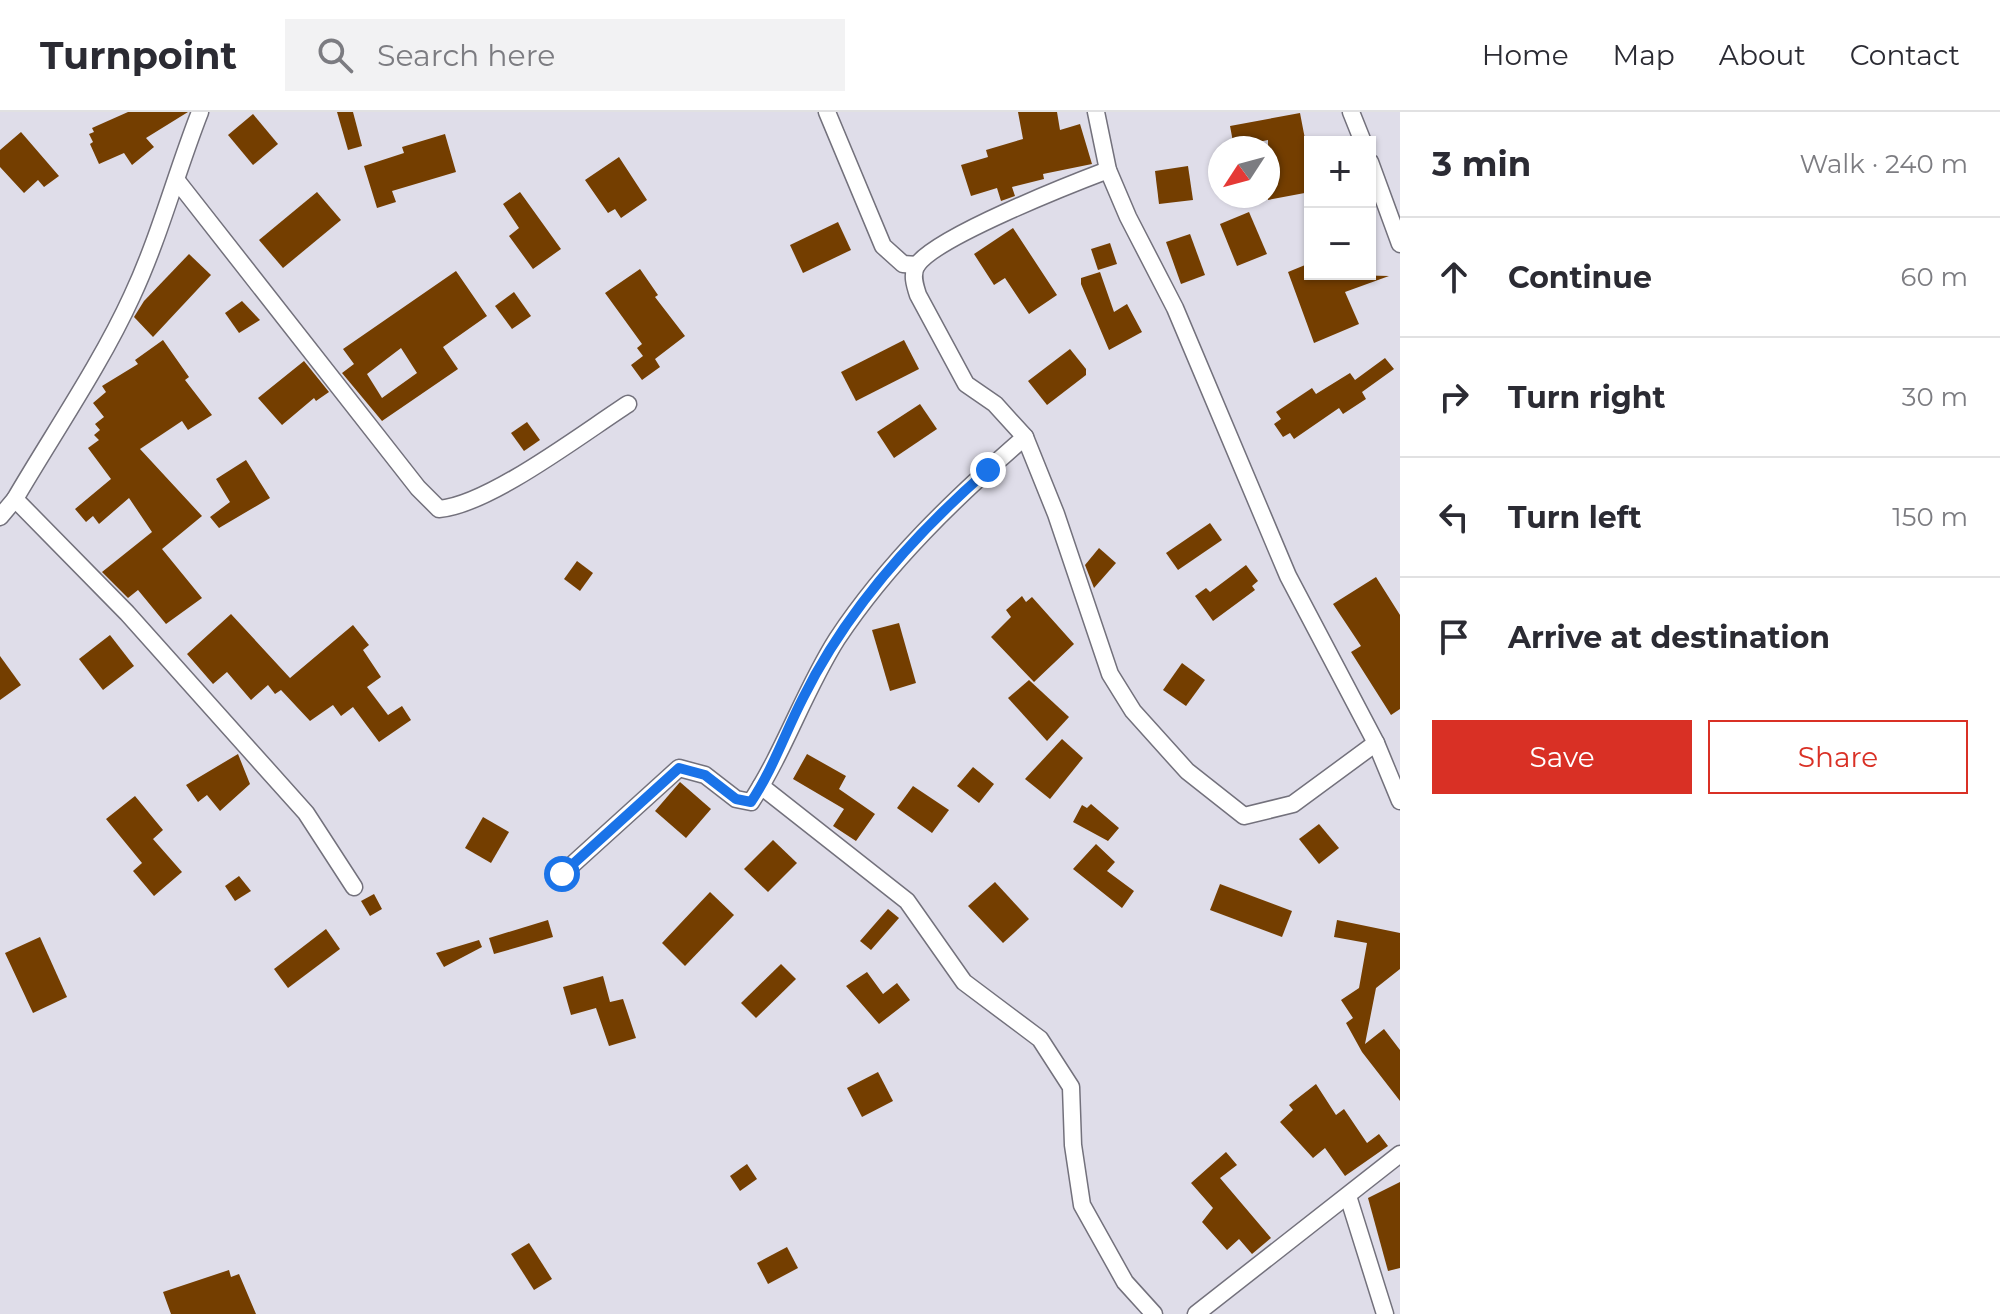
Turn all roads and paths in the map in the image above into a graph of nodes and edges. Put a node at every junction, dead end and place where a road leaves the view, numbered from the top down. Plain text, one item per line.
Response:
1 (200, 112) edge
2 (827, 112) edge
3 (1096, 112) edge
4 (1351, 112) edge
5 (1361, 136) edge
6 (1108, 170) junction
7 (1376, 178) edge
8 (178, 182) junction
9 (1400, 244) edge
10 (917, 265) junction
11 (628, 404) dead end
12 (1025, 437) junction
13 (15, 499) junction
14 (0, 517) edge
15 (1376, 743) junction
16 (761, 786) junction
17 (1400, 801) edge
18 (562, 874) dead end
19 (354, 887) dead end
20 (1400, 1154) edge
21 (1348, 1196) junction
22 (1154, 1314) edge
23 (1196, 1314) edge
24 (1385, 1314) edge

1 - 8 street
2 - 10 street
3 - 6 street
4 - 5 street
6 - 10 street
6 - 15 street
7 - 9 street
8 - 11 street
8 - 13 street
10 - 12 street
12 - 15 street
12 - 16 street
13 - 14 street
13 - 19 street
15 - 17 street
16 - 18 street
16 - 22 street
20 - 21 street
21 - 23 street
21 - 24 street

